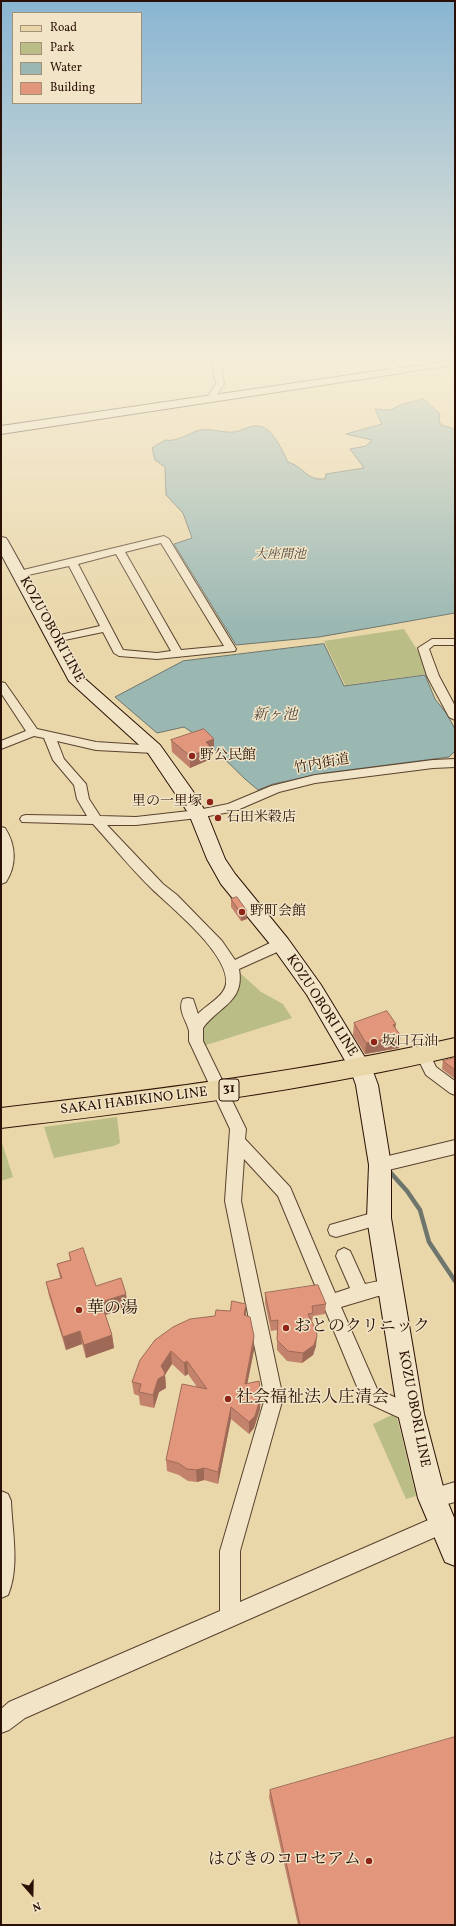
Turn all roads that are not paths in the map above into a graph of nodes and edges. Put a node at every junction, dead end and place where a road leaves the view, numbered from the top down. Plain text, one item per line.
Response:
1 (1, 541) edge
2 (118, 550) junction
3 (72, 562) junction
4 (19, 574) junction
5 (106, 628) junction
6 (55, 639) junction
7 (455, 642) edge
8 (178, 655) junction
9 (1, 685) edge
10 (455, 718) edge
11 (33, 732) junction
12 (48, 737) junction
13 (1, 745) edge
14 (154, 749) junction
15 (454, 761) edge
16 (198, 814) junction
17 (26, 819) dead end
18 (96, 820) junction
19 (1, 831) edge
20 (1, 879) edge
21 (281, 944) junction
22 (232, 967) junction
23 (188, 1003) dead end
24 (196, 1027) junction
25 (455, 1048) edge
26 (423, 1055) junction
27 (361, 1069) junction
28 (455, 1089) edge
29 (219, 1091) junction
30 (1, 1118) edge
31 (237, 1141) junction
32 (455, 1147) edge
33 (380, 1164) junction
34 (379, 1218) junction
35 (336, 1230) dead end
36 (344, 1256) dead end
37 (391, 1289) junction
38 (361, 1293) junction
39 (331, 1302) junction
40 (411, 1414) junction
41 (444, 1495) edge
42 (1, 1500) edge
43 (442, 1524) junction
44 (455, 1552) edge
45 (1, 1588) edge
46 (230, 1618) junction
47 (1, 1722) edge

1 - 4 main road, KOZU OBORI LINE
2 - 3 street
2 - 8 street
2 - 8 street
3 - 4 street
3 - 5 street
4 - 6 main road, KOZU OBORI LINE
5 - 6 street
5 - 8 street
6 - 14 main road, KOZU OBORI LINE
7 - 10 street
9 - 11 street
11 - 12 street
11 - 13 street
12 - 14 street
12 - 18 street
14 - 16 main road, KOZU OBORI LINE
15 - 16 street, 竹内街道
16 - 18 street, 竹内街道
16 - 21 main road, KOZU OBORI LINE
17 - 18 street, 竹内街道
18 - 22 street
19 - 20 street
21 - 22 street
21 - 27 main road, KOZU OBORI LINE
22 - 24 street
23 - 24 street
24 - 29 street
25 - 26 main road, SAKAI HABIKINO LINE / 31
26 - 27 main road, SAKAI HABIKINO LINE / 31
26 - 28 street
27 - 29 main road, SAKAI HABIKINO LINE / 31
27 - 33 main road, KOZU OBORI LINE
29 - 30 main road, SAKAI HABIKINO LINE / 31
29 - 31 street
31 - 39 street
31 - 46 street
32 - 33 street
33 - 34 main road, KOZU OBORI LINE
34 - 35 street
34 - 37 main road, KOZU OBORI LINE
36 - 38 street
37 - 38 street
37 - 40 main road, KOZU OBORI LINE
38 - 39 street
39 - 40 street
40 - 41 main road, KOZU OBORI LINE
41 - 43 main road, KOZU OBORI LINE
42 - 45 street
43 - 44 main road, KOZU OBORI LINE
43 - 46 street
46 - 47 street

